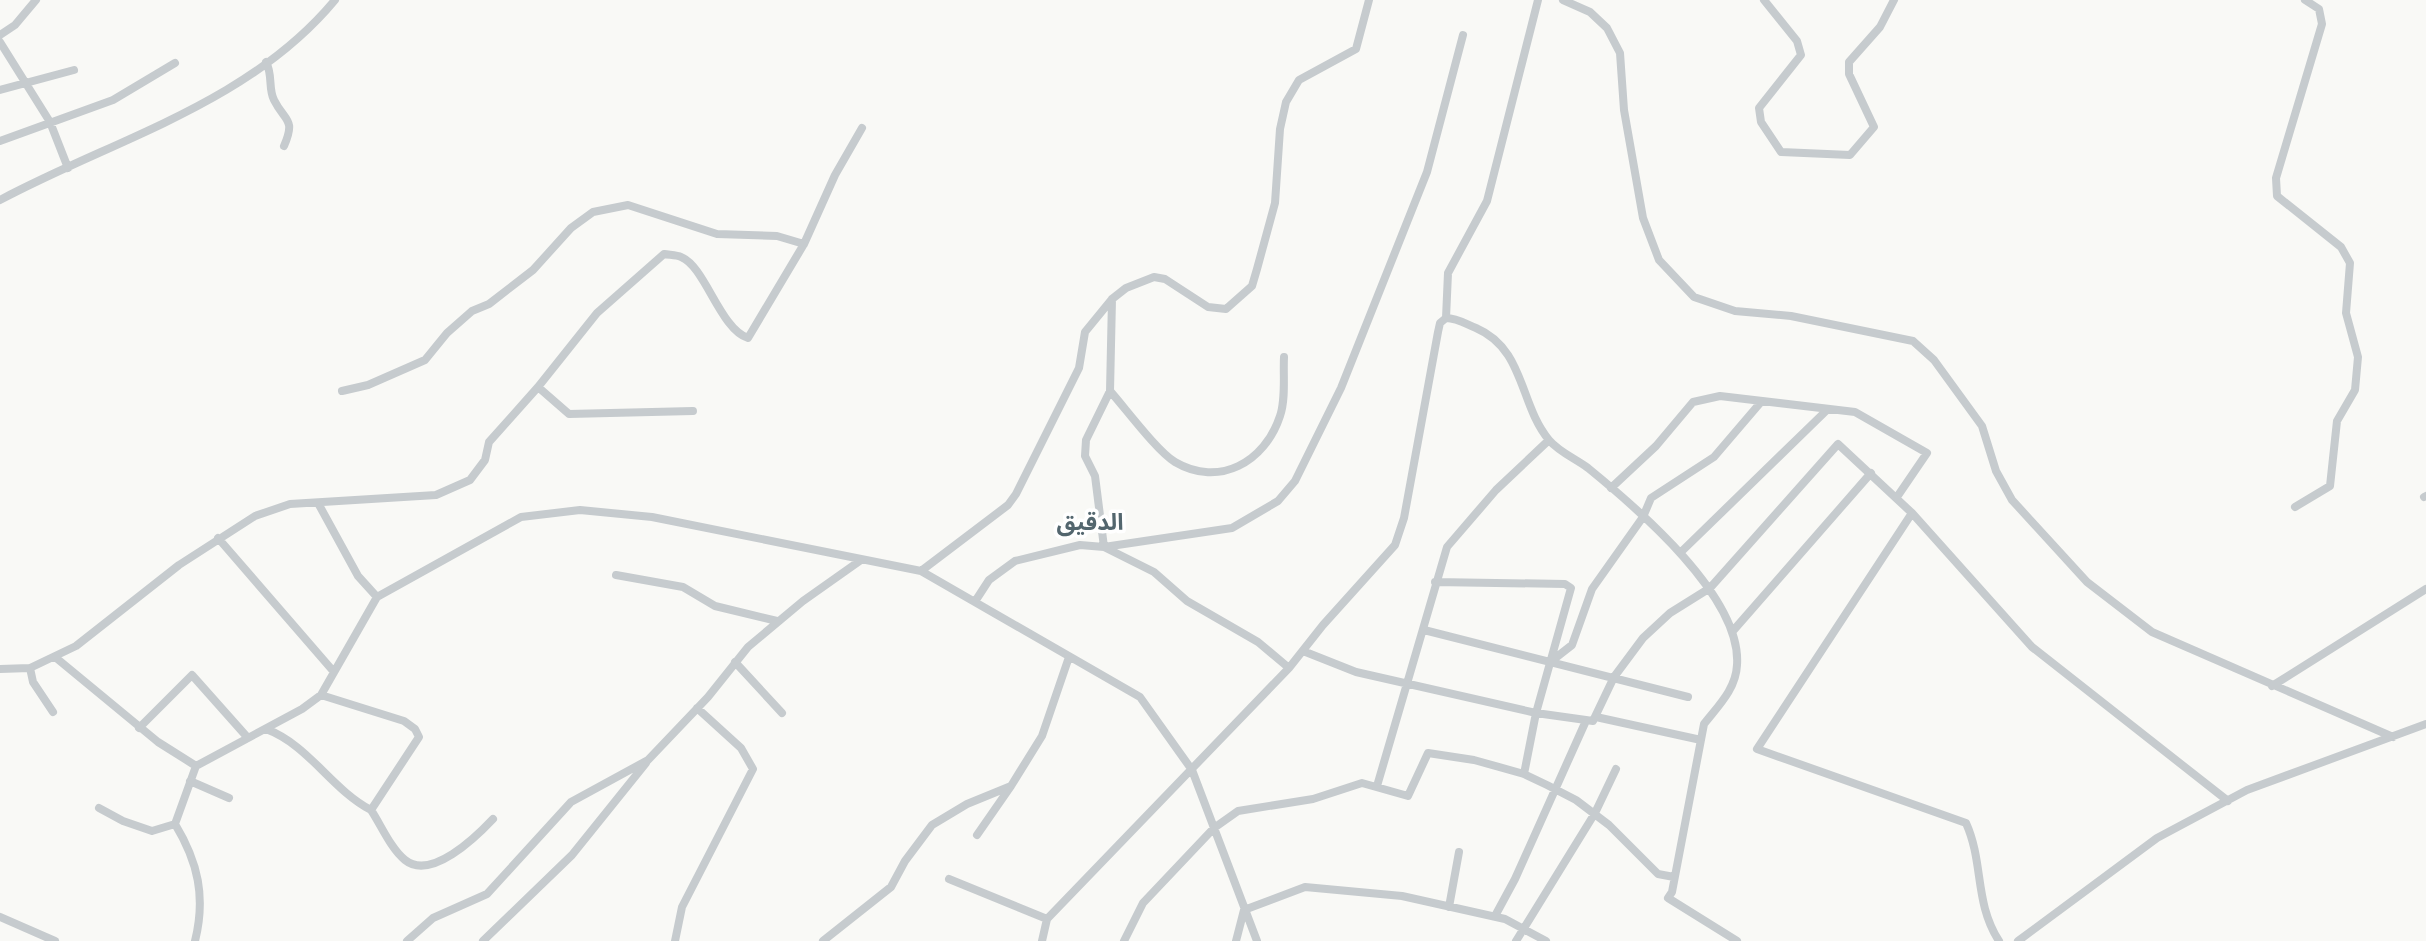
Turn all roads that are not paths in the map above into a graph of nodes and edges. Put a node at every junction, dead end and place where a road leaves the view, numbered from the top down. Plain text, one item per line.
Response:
1 (36, 0) edge
2 (335, 0) edge
3 (1369, 0) edge
4 (1538, 0) edge
5 (1563, 0) edge
6 (1764, 0) edge
7 (1894, 0) edge
8 (2305, 0) edge
9 (0, 35) edge
10 (1463, 35) dead end
11 (0, 42) edge
12 (266, 62) junction
13 (175, 63) dead end
14 (74, 70) dead end
15 (22, 82) junction
16 (0, 90) edge
17 (50, 122) junction
18 (862, 128) dead end
19 (0, 141) edge
20 (284, 146) dead end
21 (68, 168) junction
22 (0, 200) edge
23 (804, 244) junction
24 (1112, 299) junction
25 (1446, 318) junction
26 (1284, 357) dead end
27 (538, 387) junction
28 (342, 391) dead end
29 (1110, 391) junction
30 (1761, 402) junction
31 (1828, 410) junction
32 (693, 411) dead end
33 (1549, 440) junction
34 (1871, 473) junction
35 (1611, 488) junction
36 (1897, 498) junction
37 (318, 503) junction
38 (2295, 507) dead end
39 (1912, 513) junction
40 (1643, 517) junction
41 (218, 538) junction
42 (1104, 547) junction
43 (1680, 553) junction
44 (861, 560) junction
45 (921, 570) junction
46 (616, 575) dead end
47 (1435, 582) junction
48 (1710, 588) junction
49 (2426, 589) edge
50 (377, 597) junction
51 (976, 600) junction
52 (777, 621) junction
53 (1424, 629) junction
54 (1732, 632) junction
55 (1303, 651) junction
56 (55, 657) junction
57 (1069, 657) junction
58 (735, 663) junction
59 (1549, 663) junction
60 (30, 668) junction
61 (1289, 668) junction
62 (0, 669) edge
63 (334, 671) junction
64 (1614, 677) junction
65 (1406, 684) junction
66 (2272, 686) junction
67 (321, 695) junction
68 (1688, 696) dead end
69 (697, 708) junction
70 (53, 712) dead end
71 (782, 713) dead end
72 (1536, 713) junction
73 (1596, 717) junction
74 (1585, 723) junction
75 (2426, 724) edge
76 (139, 728) junction
77 (266, 729) junction
78 (2393, 737) junction
79 (248, 738) junction
80 (1701, 740) junction
81 (648, 760) junction
82 (196, 766) junction
83 (1616, 769) dead end
84 (1192, 770) junction
85 (1524, 774) junction
86 (190, 781) junction
87 (1011, 786) junction
88 (1377, 786) junction
89 (1555, 789) junction
90 (229, 798) dead end
91 (2228, 801) junction
92 (99, 808) dead end
93 (371, 810) junction
94 (1595, 813) junction
95 (493, 819) dead end
96 (175, 824) junction
97 (1214, 828) junction
98 (977, 835) dead end
99 (1459, 852) dead end
100 (1674, 877) junction
101 (949, 879) dead end
102 (1449, 907) junction
103 (1244, 910) junction
104 (1495, 916) junction
105 (0, 917) edge
106 (1047, 919) junction
107 (1522, 929) junction
108 (55, 941) edge
109 (195, 941) edge
110 (407, 941) edge
111 (483, 941) edge
112 (675, 941) edge
113 (823, 941) edge
114 (1042, 941) edge
115 (1124, 941) edge
116 (1236, 941) edge
117 (1256, 941) edge
118 (1516, 941) edge
119 (1546, 941) edge
120 (1737, 941) edge
121 (1999, 941) edge
122 (2018, 941) edge

1 - 9 street
2 - 12 street
3 - 24 street
4 - 25 street
5 - 66 street
6 - 7 street
8 - 38 street
10 - 42 street
11 - 15 street
12 - 20 street
12 - 21 street
13 - 17 street
14 - 15 street
15 - 16 street
15 - 17 street
17 - 19 street
17 - 21 street
18 - 23 street
21 - 22 street
23 - 27 street
23 - 28 street
24 - 29 street
24 - 45 street
25 - 33 street
25 - 55 street
26 - 29 street
27 - 32 street
27 - 37 street
29 - 42 street
30 - 31 street
30 - 35 street
30 - 40 street
31 - 36 street
31 - 43 street
33 - 35 street
33 - 47 street
34 - 36 street
34 - 48 street
34 - 54 street
35 - 40 street
36 - 39 street
37 - 41 street
37 - 50 street
39 - 91 street
39 - 121 street
40 - 43 street
40 - 59 street
41 - 56 street
41 - 63 street
42 - 51 street
42 - 61 street
43 - 48 street
44 - 45 street
44 - 50 street
44 - 52 street
45 - 51 street
46 - 52 street
47 - 53 street
47 - 59 street
48 - 54 street
48 - 64 street
49 - 66 street
50 - 63 street
51 - 57 street
52 - 58 street
53 - 59 street
53 - 65 street
54 - 80 street
55 - 61 street
55 - 65 street
56 - 60 street
56 - 76 street
57 - 84 street
57 - 87 street
58 - 69 street
58 - 71 street
59 - 64 street
59 - 72 street
60 - 62 street
60 - 70 street
61 - 84 street
63 - 67 street
64 - 68 street
64 - 73 street
65 - 72 street
65 - 88 street
66 - 78 street
67 - 77 street
67 - 93 street
69 - 81 street
69 - 112 street
72 - 74 street
72 - 85 street
73 - 74 street
73 - 80 street
74 - 89 street
75 - 78 street
76 - 79 street
76 - 82 street
77 - 79 street
77 - 93 street
78 - 91 street
79 - 82 street
80 - 100 street
81 - 110 street
81 - 111 street
82 - 86 street
83 - 94 street
84 - 97 street
84 - 106 street
85 - 88 street
85 - 89 street
86 - 90 street
86 - 96 street
87 - 98 street
87 - 113 street
88 - 97 street
89 - 94 street
89 - 104 street
91 - 122 street
92 - 96 street
93 - 95 street
94 - 100 street
94 - 107 street
96 - 109 street
97 - 103 street
97 - 115 street
99 - 102 street
100 - 120 street
101 - 106 street
102 - 103 street
102 - 104 street
103 - 116 street
103 - 117 street
104 - 107 street
105 - 108 street
106 - 114 street
107 - 118 street
107 - 119 street

